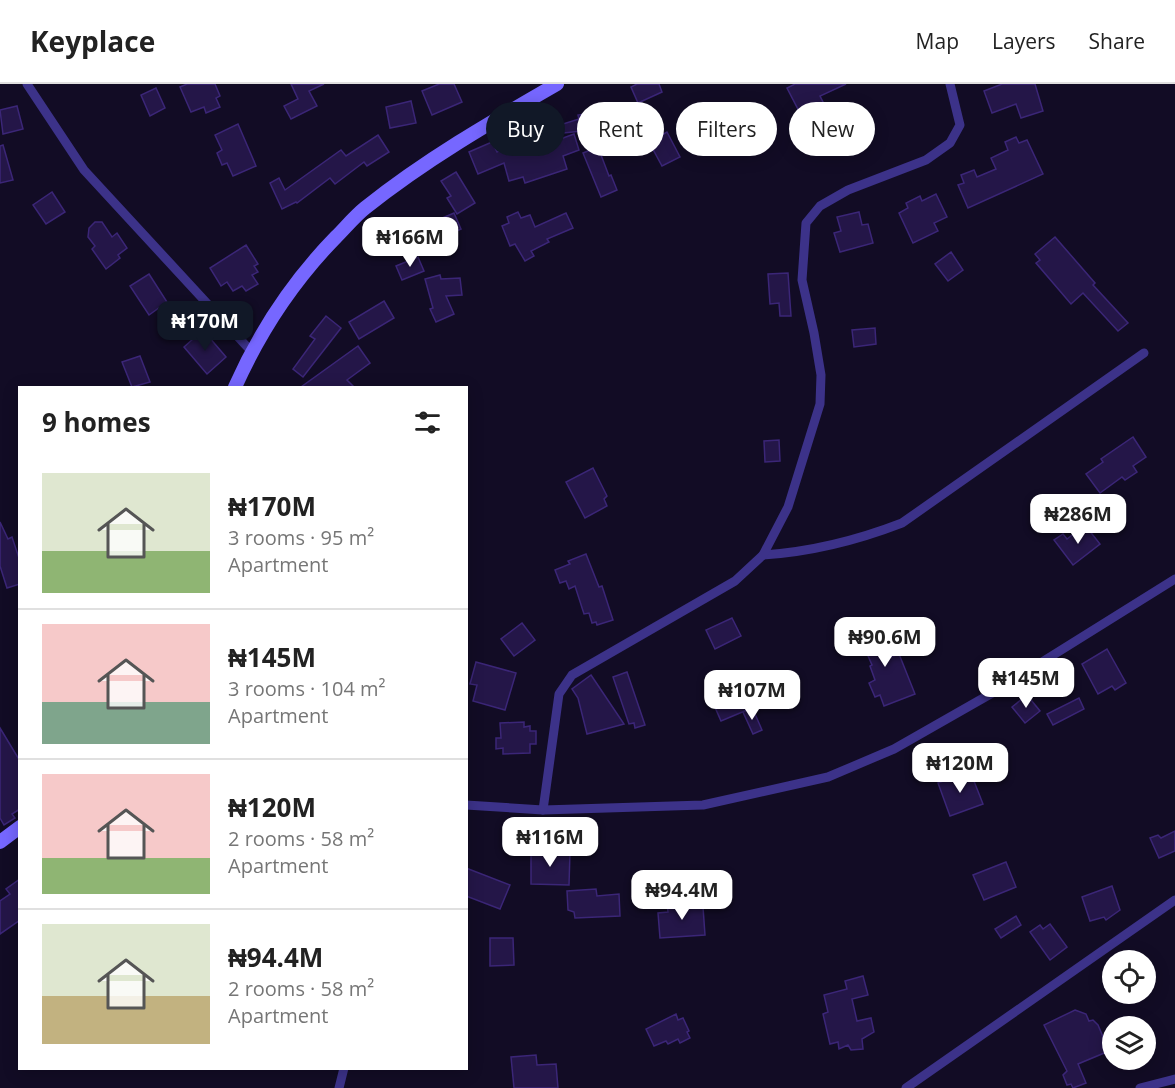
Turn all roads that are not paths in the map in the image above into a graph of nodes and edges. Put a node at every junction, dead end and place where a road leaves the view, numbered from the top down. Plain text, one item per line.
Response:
1 (27, 84) edge
2 (557, 84) edge
3 (950, 84) edge
4 (251, 351) junction
5 (1144, 353) dead end
6 (234, 386) edge
7 (763, 555) junction
8 (1175, 579) edge
9 (468, 806) edge
10 (543, 810) junction
11 (18, 828) edge
12 (0, 842) edge
13 (1175, 900) edge
14 (344, 1070) edge
15 (1175, 1079) edge
16 (339, 1088) edge
17 (906, 1088) edge
18 (1140, 1088) edge

1 - 4 street
2 - 4 street
3 - 7 street
4 - 6 street
5 - 7 street
7 - 10 street
8 - 10 street
9 - 10 street
11 - 12 street
13 - 17 street
14 - 16 street
15 - 18 street

